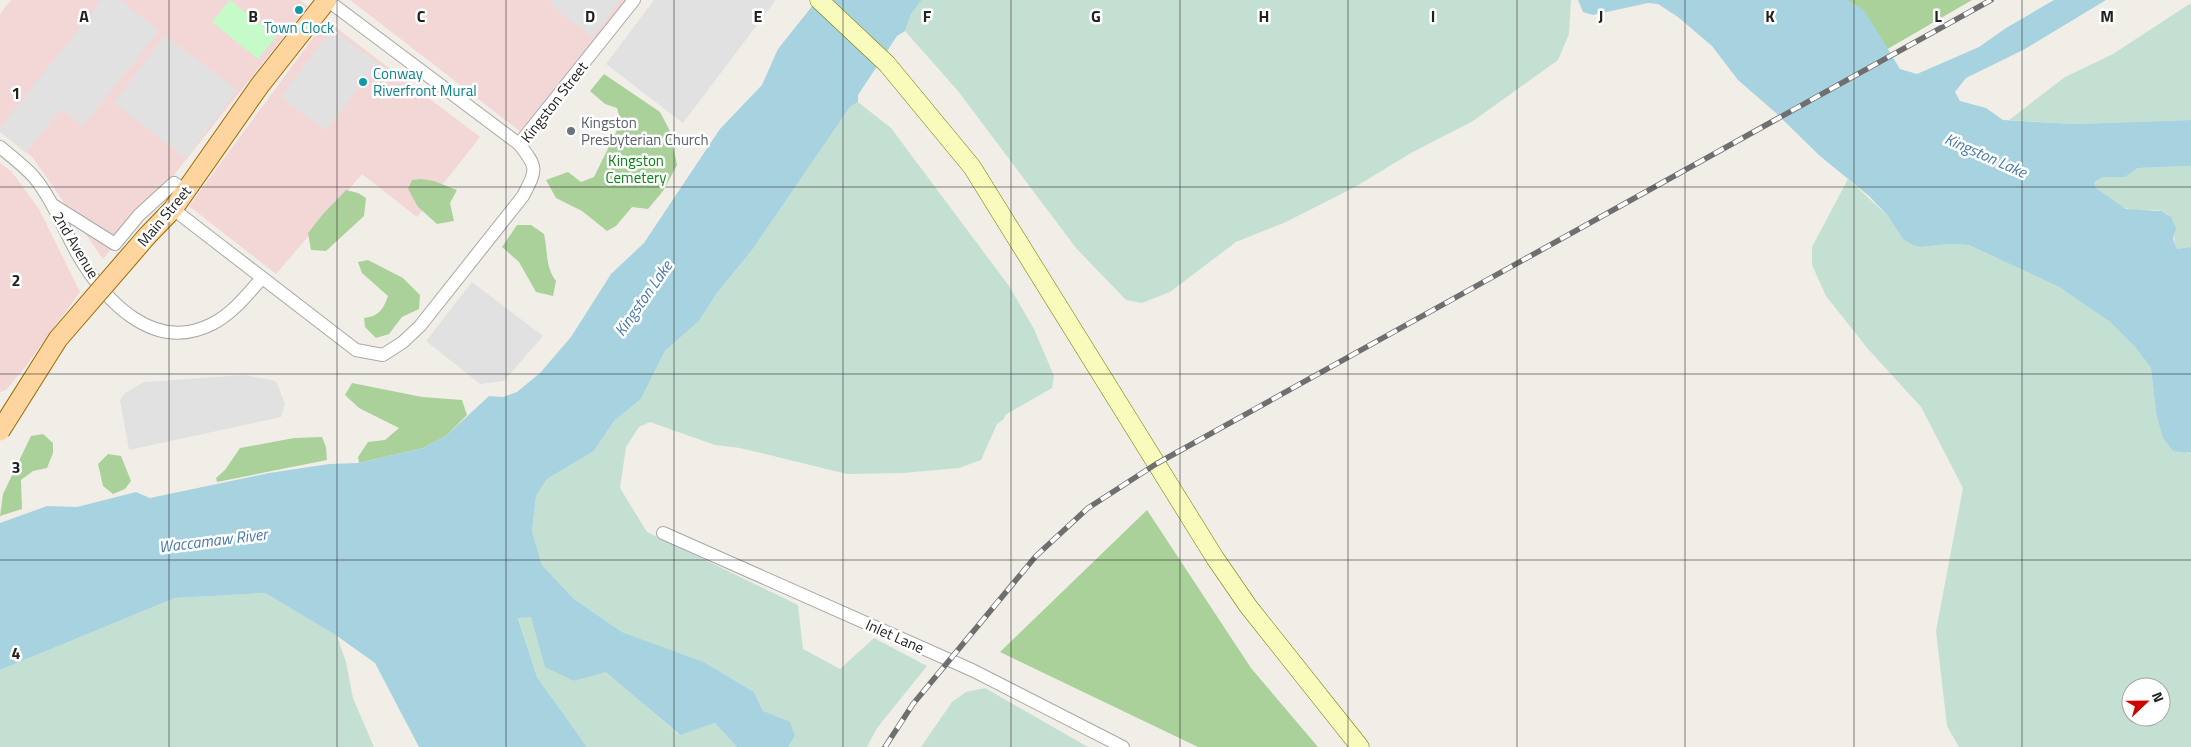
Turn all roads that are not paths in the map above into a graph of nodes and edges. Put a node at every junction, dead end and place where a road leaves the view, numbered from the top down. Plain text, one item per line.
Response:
1 (327, 0) edge
2 (634, 0) edge
3 (819, 0) edge
4 (519, 144) junction
5 (0, 147) edge
6 (186, 191) junction
7 (51, 204) junction
8 (174, 209) junction
9 (262, 278) junction
10 (0, 431) edge
11 (663, 533) dead end
12 (1123, 747) edge
13 (1360, 747) edge

1 - 4 street
1 - 6 main road, Main Street
2 - 4 street, Kingston Street
3 - 13 main road
4 - 9 street, Kingston Street
5 - 7 street, 2nd Avenue
6 - 7 street
6 - 8 main road, Main Street
7 - 9 street, 2nd Avenue
8 - 9 street
8 - 10 main road, Main Street, bridge
11 - 12 street, Inlet Lane

